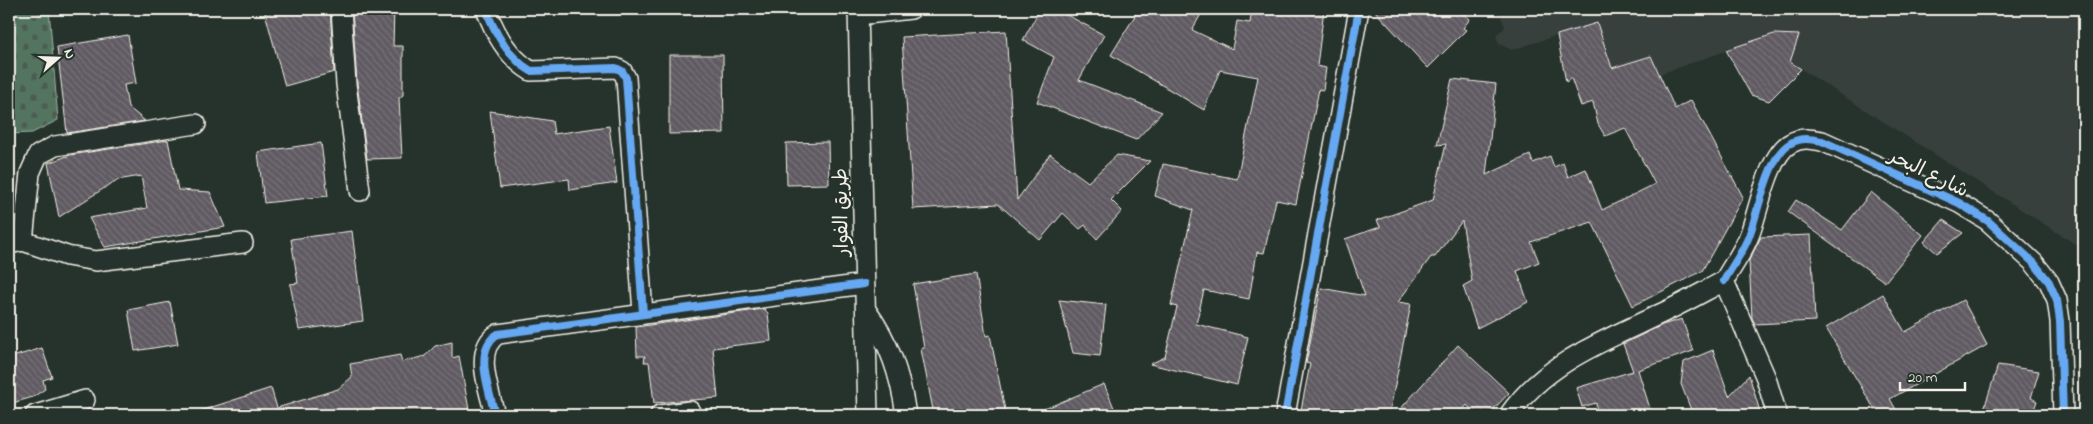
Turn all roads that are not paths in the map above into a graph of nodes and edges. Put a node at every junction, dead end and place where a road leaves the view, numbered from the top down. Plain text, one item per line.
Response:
1 (341, 9) edge
2 (486, 9) edge
3 (911, 9) edge
4 (1359, 9) edge
5 (858, 12) edge
6 (196, 124) dead end
7 (360, 191) dead end
8 (16, 242) edge
9 (243, 243) dead end
10 (1724, 281) junction
11 (864, 284) junction
12 (866, 310) junction
13 (643, 313) junction
14 (85, 400) dead end
15 (690, 411) dead end
16 (35, 415) edge
17 (495, 415) edge
18 (660, 415) edge
19 (868, 415) edge
20 (906, 415) edge
21 (1285, 415) edge
22 (1509, 415) edge
23 (1777, 415) edge
24 (2063, 415) edge

1 - 7 street
2 - 13 street
3 - 5 street
4 - 21 street
5 - 11 street, طريق الفوار
6 - 8 street
8 - 9 street
10 - 22 street
10 - 23 street
10 - 24 street, شارع البحر
11 - 12 street, طريق الفوار
11 - 13 street
12 - 19 street, طريق الفوار
12 - 20 street
13 - 17 street
14 - 16 street
15 - 18 street

